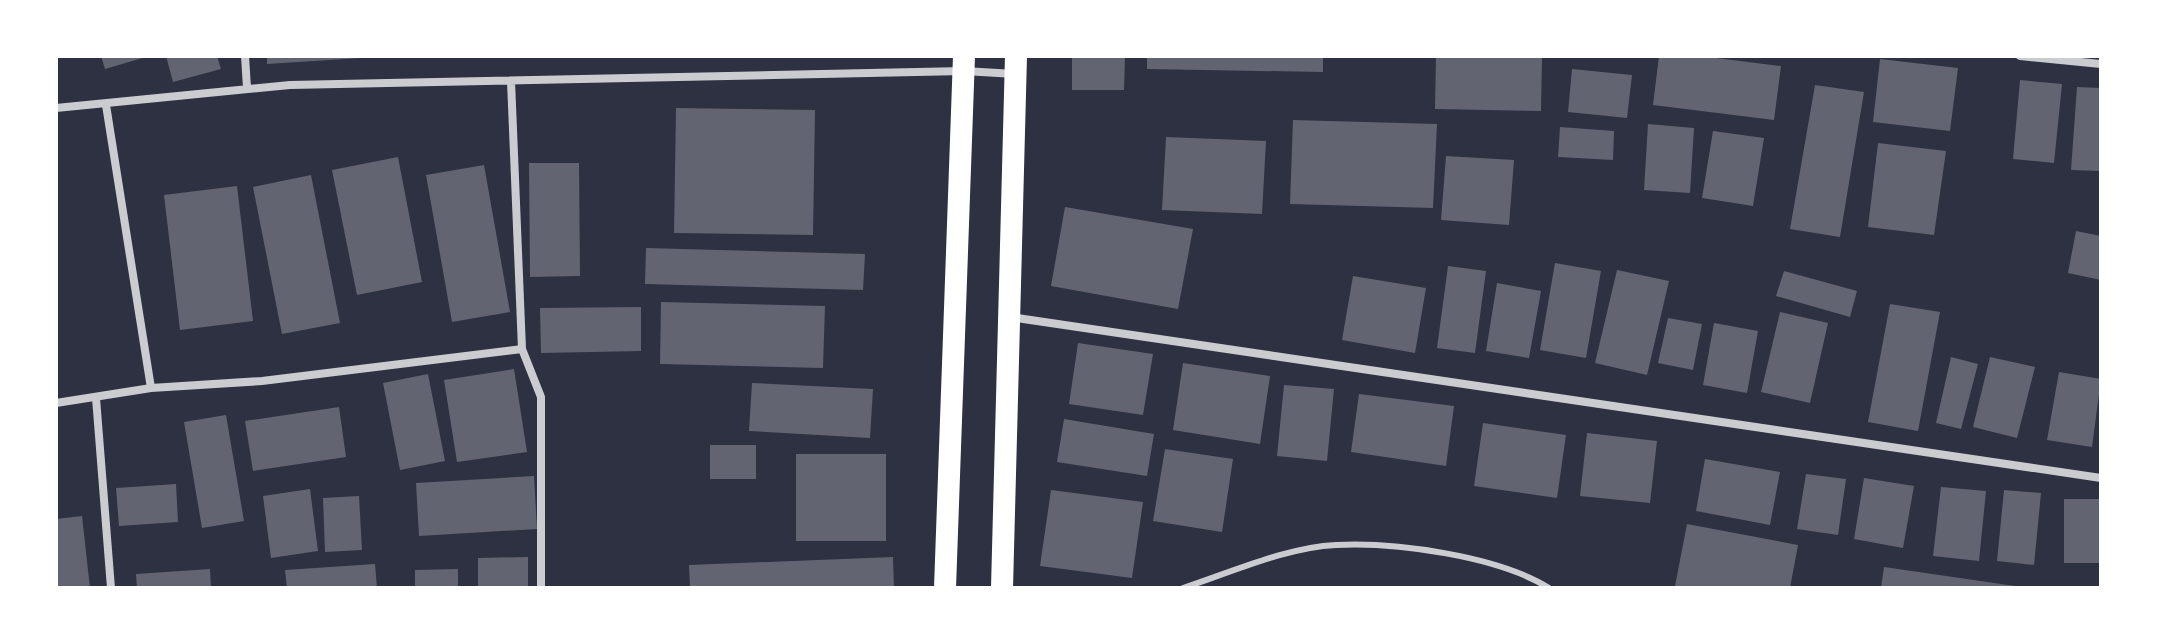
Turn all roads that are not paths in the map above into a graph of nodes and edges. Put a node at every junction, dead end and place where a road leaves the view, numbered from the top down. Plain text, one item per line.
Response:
1 (245, 56) edge
2 (2020, 56) edge
3 (964, 64) edge
4 (2101, 64) edge
5 (1016, 65) edge
6 (511, 81) junction
7 (247, 88) junction
8 (106, 105) junction
9 (56, 108) edge
10 (1009, 317) junction
11 (522, 349) junction
12 (151, 388) junction
13 (96, 398) junction
14 (56, 403) edge
15 (2101, 478) edge
16 (111, 588) edge
17 (541, 588) edge
18 (945, 588) edge
19 (1002, 588) edge
20 (1183, 588) edge
21 (1549, 588) edge

1 - 7 street
2 - 4 street
3 - 5 street
3 - 6 street
3 - 18 highway
5 - 10 highway
6 - 7 street
6 - 11 street
7 - 8 street
8 - 9 street
8 - 12 street
10 - 15 street
10 - 19 highway
11 - 12 street
11 - 17 street
12 - 13 street
13 - 14 street
13 - 16 street
20 - 21 lane

